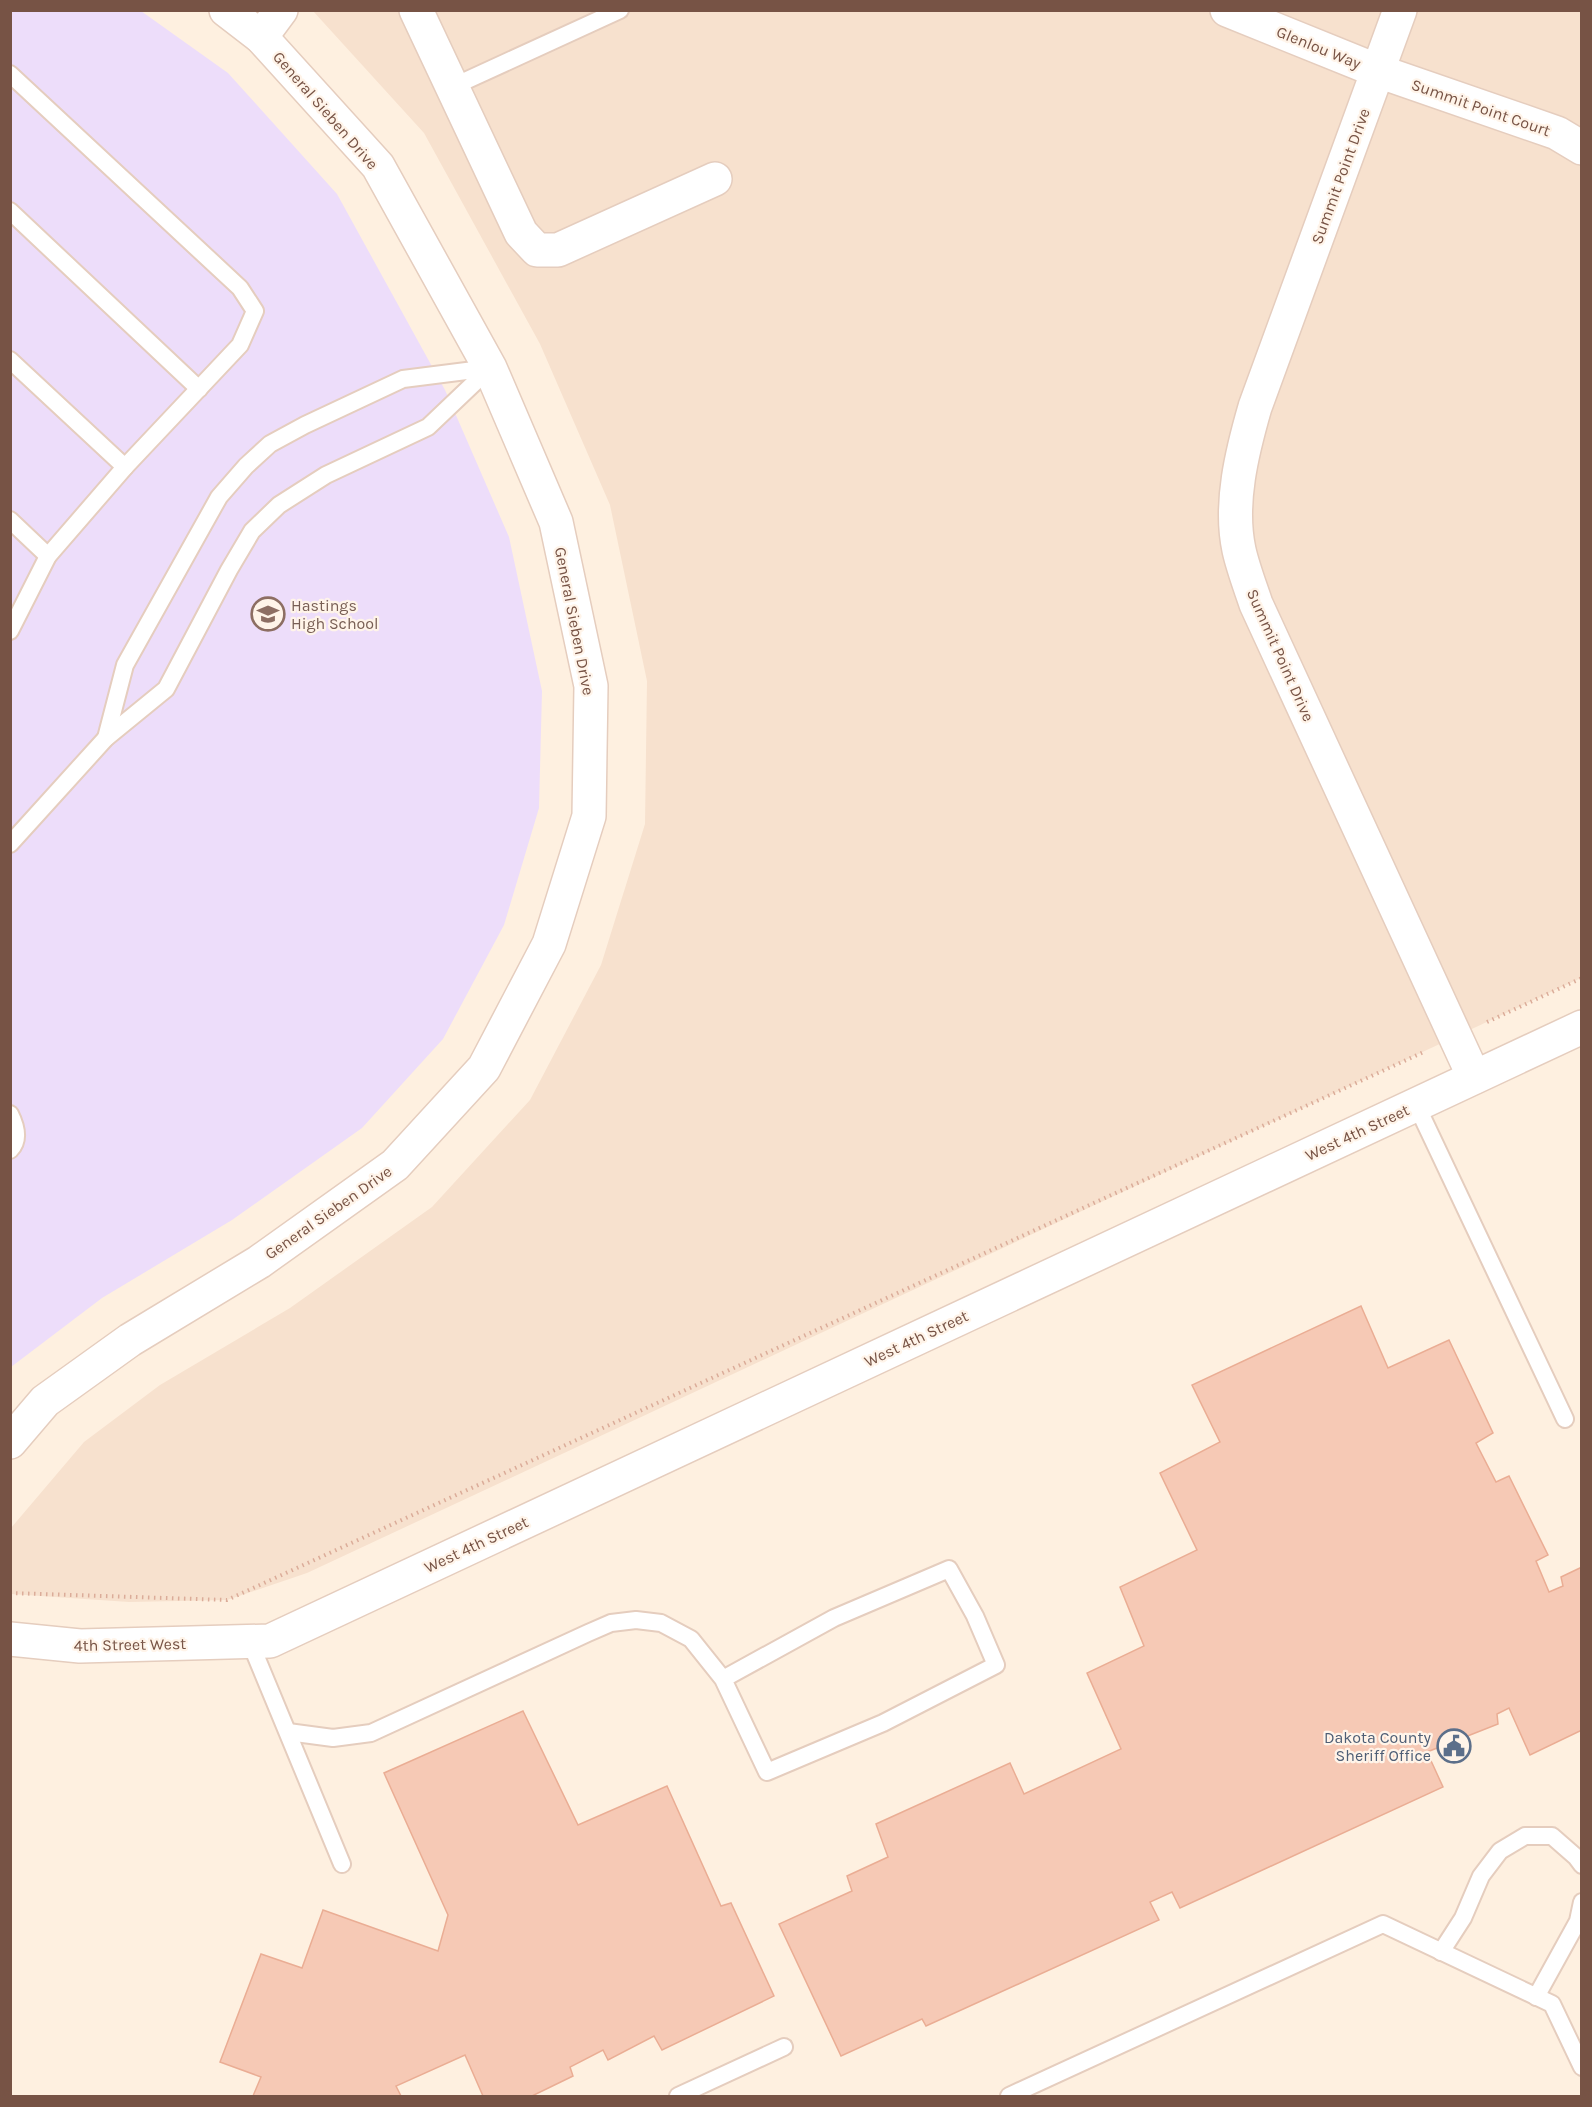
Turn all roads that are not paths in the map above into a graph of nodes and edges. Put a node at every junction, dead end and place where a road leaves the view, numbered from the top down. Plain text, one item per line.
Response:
1 (226, 10) edge
2 (281, 10) edge
3 (416, 10) edge
4 (620, 10) edge
5 (1227, 10) edge
6 (1400, 10) edge
7 (261, 37) junction
8 (1378, 71) junction
9 (10, 74) edge
10 (452, 87) junction
11 (1581, 147) edge
12 (715, 179) dead end
13 (10, 211) edge
14 (10, 360) edge
15 (490, 368) junction
16 (199, 389) junction
17 (125, 467) junction
18 (10, 520) edge
19 (48, 556) junction
20 (10, 631) edge
21 (106, 738) junction
22 (10, 844) edge
23 (1581, 1027) edge
24 (1474, 1077) junction
25 (1416, 1104) junction
26 (10, 1114) edge
27 (10, 1150) edge
28 (1565, 1419) dead end
29 (10, 1442) edge
30 (10, 1639) edge
31 (250, 1642) junction
32 (723, 1679) junction
33 (288, 1732) junction
34 (342, 1864) dead end
35 (1581, 1865) edge
36 (1581, 1902) edge
37 (1441, 1952) junction
38 (1536, 1997) junction
39 (784, 2047) dead end
40 (1581, 2067) edge
41 (678, 2097) edge
42 (1009, 2097) edge

1 - 7 street, General Sieben Drive
2 - 7 street
3 - 10 street
4 - 10 lane
5 - 8 street, Glenlou Way
6 - 8 street, Summit Point Drive
7 - 15 street, General Sieben Drive
8 - 11 street, Summit Point Court
8 - 24 street, Summit Point Drive
9 - 16 lane
10 - 12 street
13 - 16 lane
14 - 17 lane
15 - 21 lane
15 - 21 lane
15 - 29 street, General Sieben Drive
16 - 17 lane
17 - 19 lane
18 - 19 lane
19 - 20 lane
21 - 22 lane
23 - 24 street, West 4th Street
24 - 25 street, West 4th Street
25 - 28 lane
25 - 31 street, West 4th Street
26 - 27 lane
30 - 31 street, 4th Street West
31 - 33 lane
32 - 32 lane
32 - 33 lane
33 - 34 lane
35 - 37 lane
36 - 38 lane
37 - 38 lane
37 - 42 lane
38 - 40 lane
39 - 41 lane

